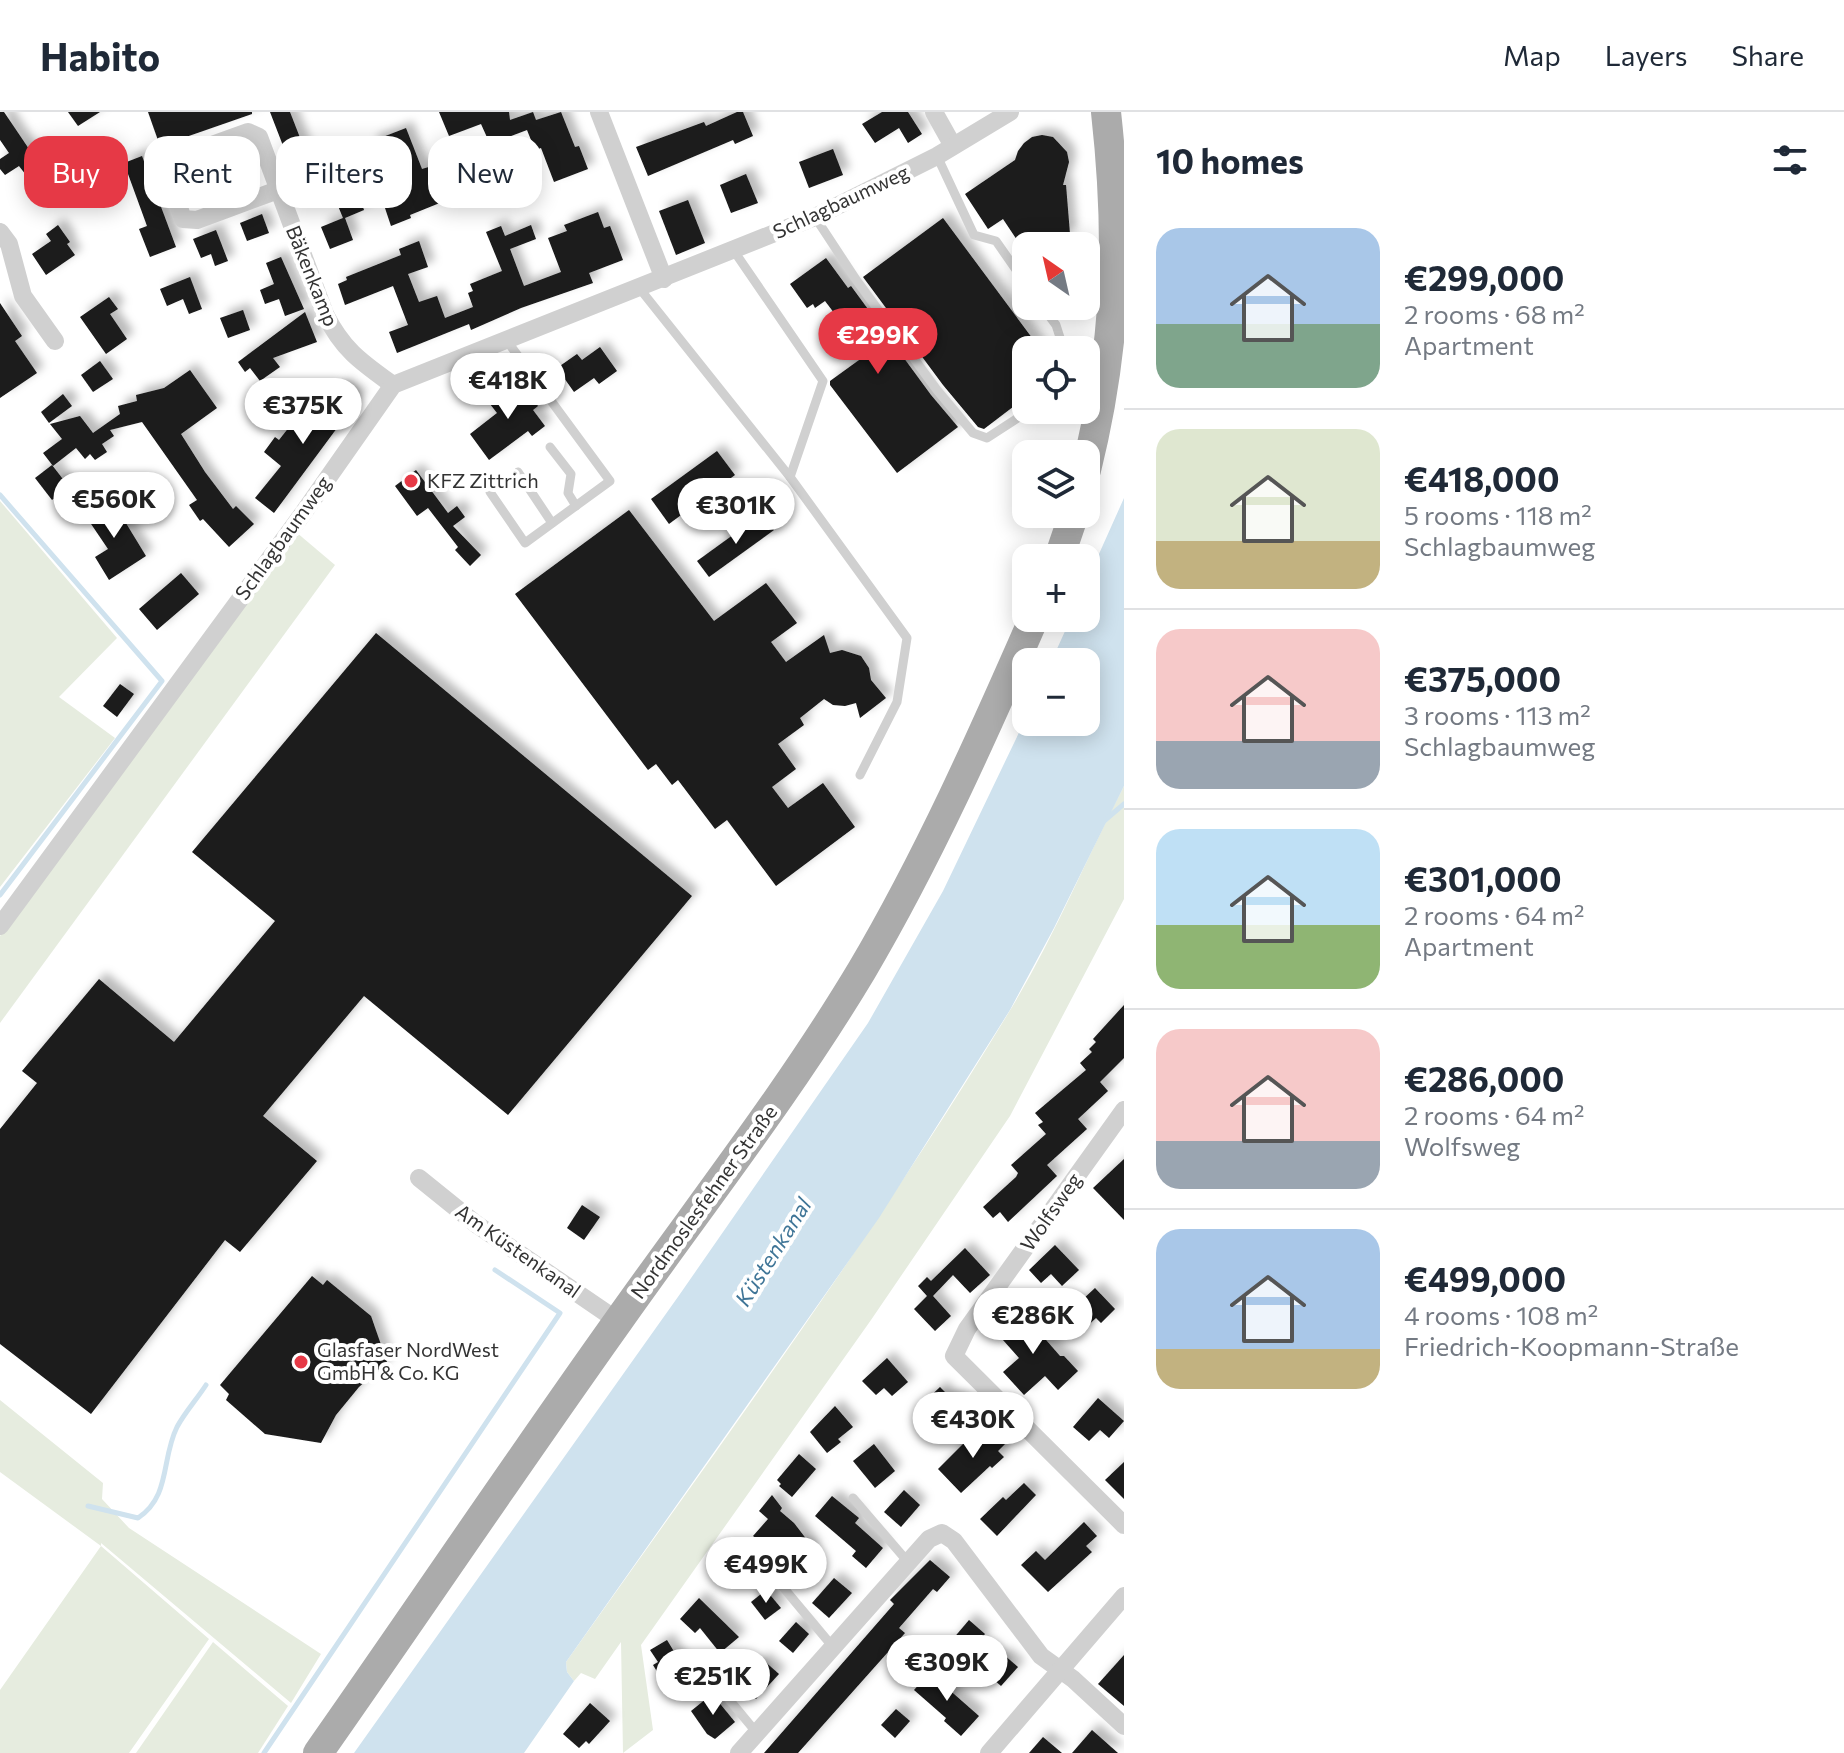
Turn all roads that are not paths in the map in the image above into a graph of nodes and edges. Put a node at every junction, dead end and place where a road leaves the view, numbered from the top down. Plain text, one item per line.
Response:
1 (599, 112) edge
2 (934, 112) edge
3 (1010, 112) edge
4 (1106, 112) edge
5 (945, 151) junction
6 (278, 190) joint
7 (285, 208) edge
8 (815, 217) junction
9 (0, 232) edge
10 (734, 251) junction
11 (1012, 264) edge
12 (664, 279) junction
13 (640, 289) junction
14 (55, 341) dead end
15 (507, 341) junction
16 (393, 385) junction
17 (1012, 422) edge
18 (1093, 440) edge
19 (550, 447) dead end
20 (518, 472) dead end
21 (790, 477) junction
22 (490, 492) dead end
23 (576, 506) junction
24 (552, 523) junction
25 (1028, 632) edge
26 (860, 775) dead end
27 (0, 926) edge
28 (1124, 1110) edge
29 (419, 1178) dead end
30 (618, 1321) junction
31 (853, 1498) dead end
32 (1124, 1525) edge
33 (908, 1562) junction
34 (782, 1586) dead end
35 (1124, 1596) edge
36 (833, 1647) junction
37 (1060, 1671) junction
38 (708, 1674) dead end
39 (1124, 1726) edge
40 (757, 1733) junction
41 (318, 1753) edge
42 (739, 1753) edge
43 (989, 1753) edge

1 - 12 street
2 - 5 street
3 - 5 street, Schlagbaumweg
4 - 18 main road
5 - 8 street, Schlagbaumweg
5 - 11 lane
6 - 6 street, Bäkenkamp
7 - 16 street, Bäkenkamp
8 - 10 street, Schlagbaumweg
8 - 17 lane
9 - 14 street
10 - 12 street, Schlagbaumweg
10 - 21 lane
12 - 13 street, Schlagbaumweg
13 - 15 street, Schlagbaumweg
13 - 21 lane
15 - 16 street, Schlagbaumweg
15 - 23 lane
16 - 27 street, Schlagbaumweg
19 - 23 lane
20 - 24 lane
21 - 26 lane
22 - 24 lane
23 - 24 lane
25 - 30 main road, Nordmoslesfehner Straße
28 - 32 street, Wolfsweg
29 - 30 street, Am Küstenkanal
30 - 41 main road, Nordmoslesfehner Straße
31 - 33 lane
33 - 36 street
33 - 37 street
34 - 36 lane
35 - 37 street
36 - 40 street
37 - 39 street
37 - 43 street
38 - 40 lane
40 - 42 street

